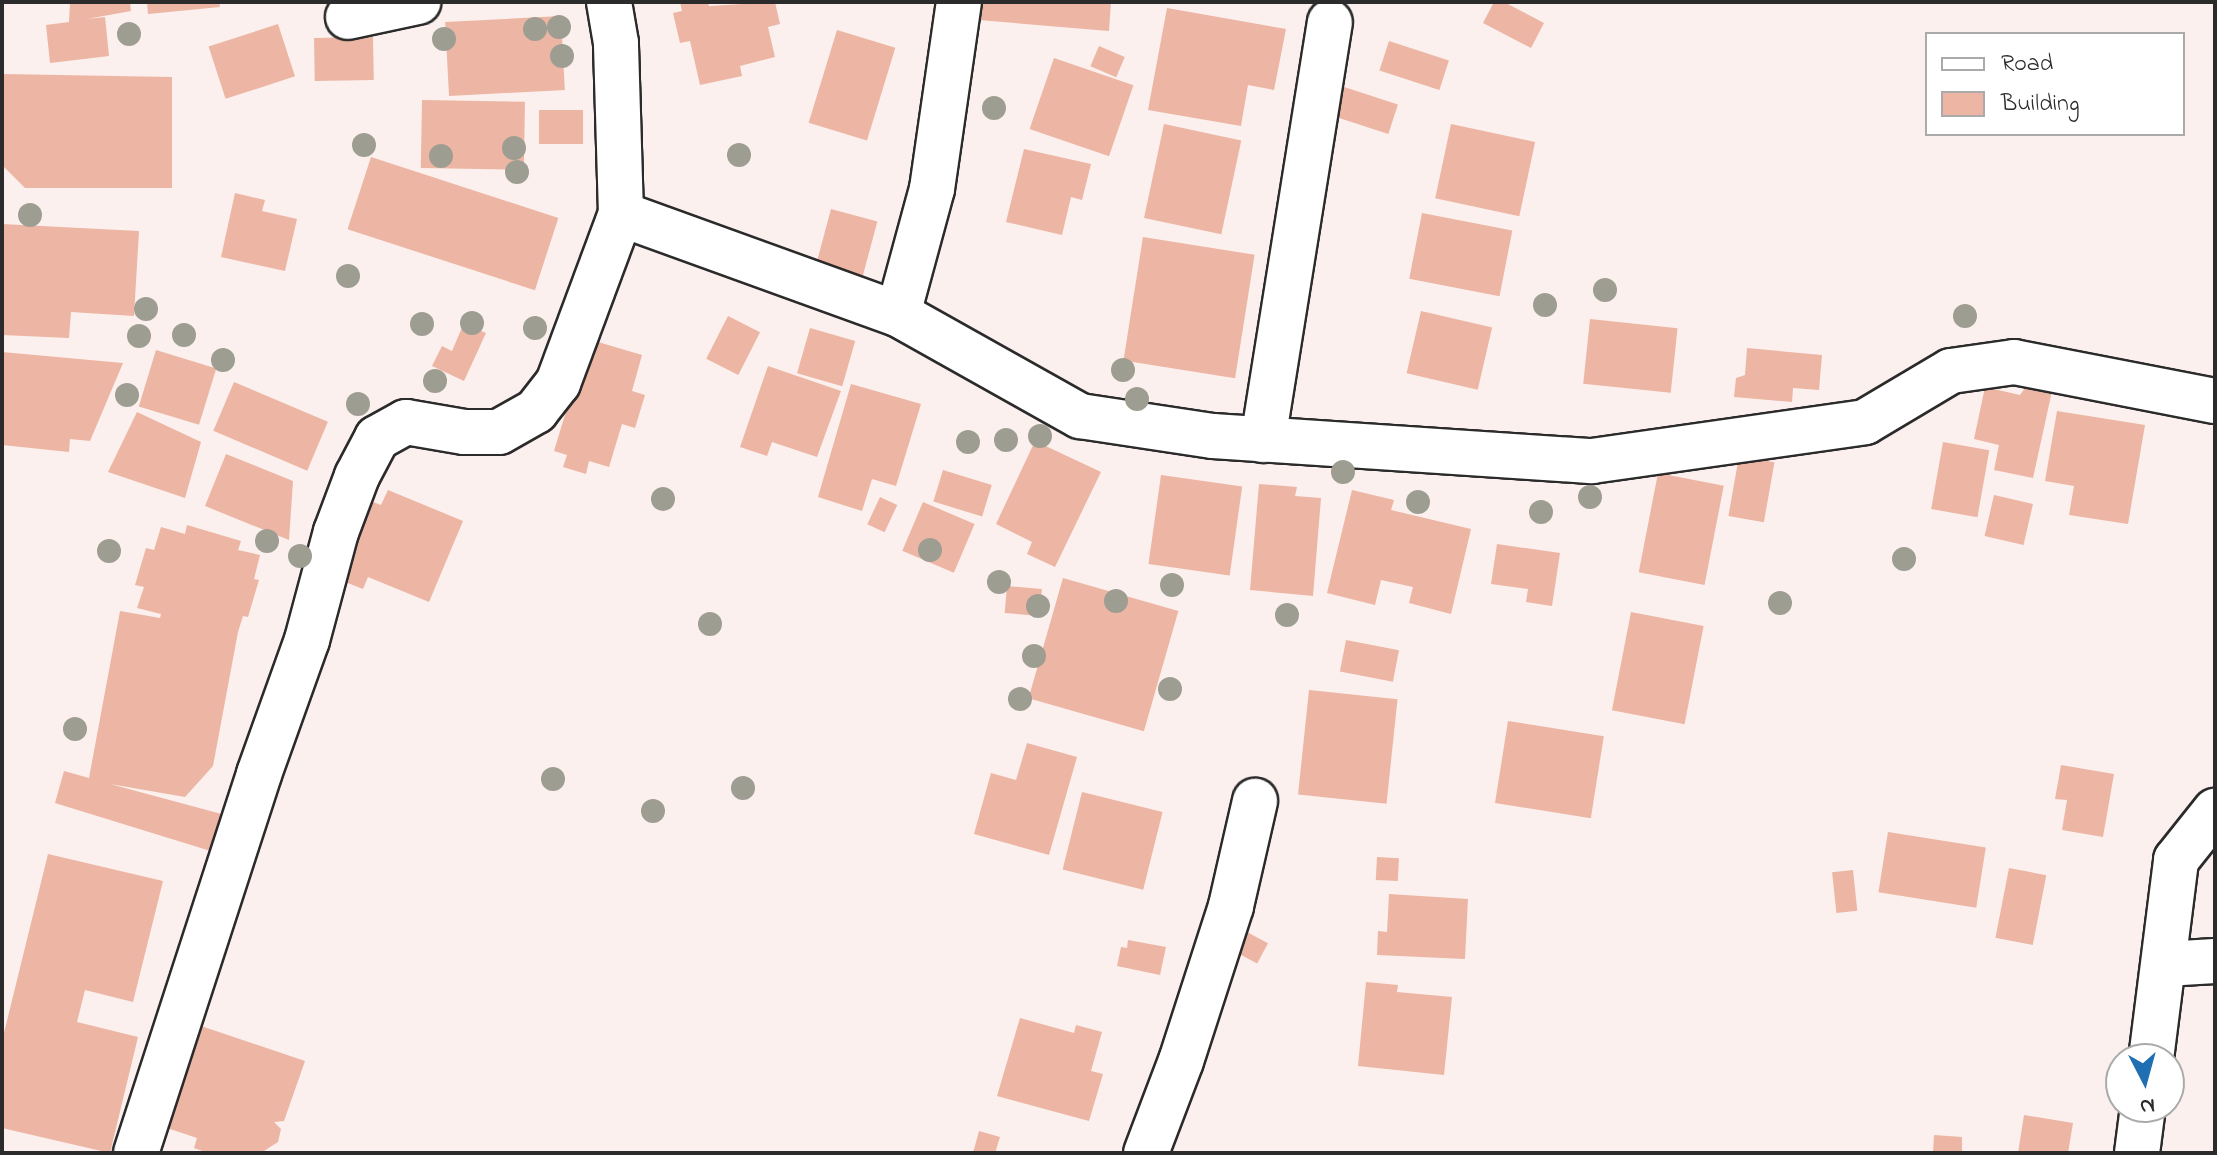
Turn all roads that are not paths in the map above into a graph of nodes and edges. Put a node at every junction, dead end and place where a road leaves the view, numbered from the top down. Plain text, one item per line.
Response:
1 (418, 2) edge
2 (609, 2) edge
3 (959, 2) edge
4 (348, 17) dead end
5 (1330, 22) dead end
6 (621, 214) junction
7 (898, 314) junction
8 (2215, 401) edge
9 (1263, 440) junction
10 (1255, 801) dead end
11 (2215, 811) edge
12 (2215, 961) edge
13 (2165, 964) junction
14 (2153, 1043) edge
15 (2141, 1123) edge
16 (136, 1153) edge
17 (1146, 1153) edge
18 (2137, 1153) edge

1 - 4 street
2 - 6 street
3 - 7 street
5 - 9 street
6 - 7 street
6 - 16 street
7 - 9 street
8 - 9 street
10 - 17 street
11 - 13 street
12 - 13 street
13 - 14 street
15 - 18 street

